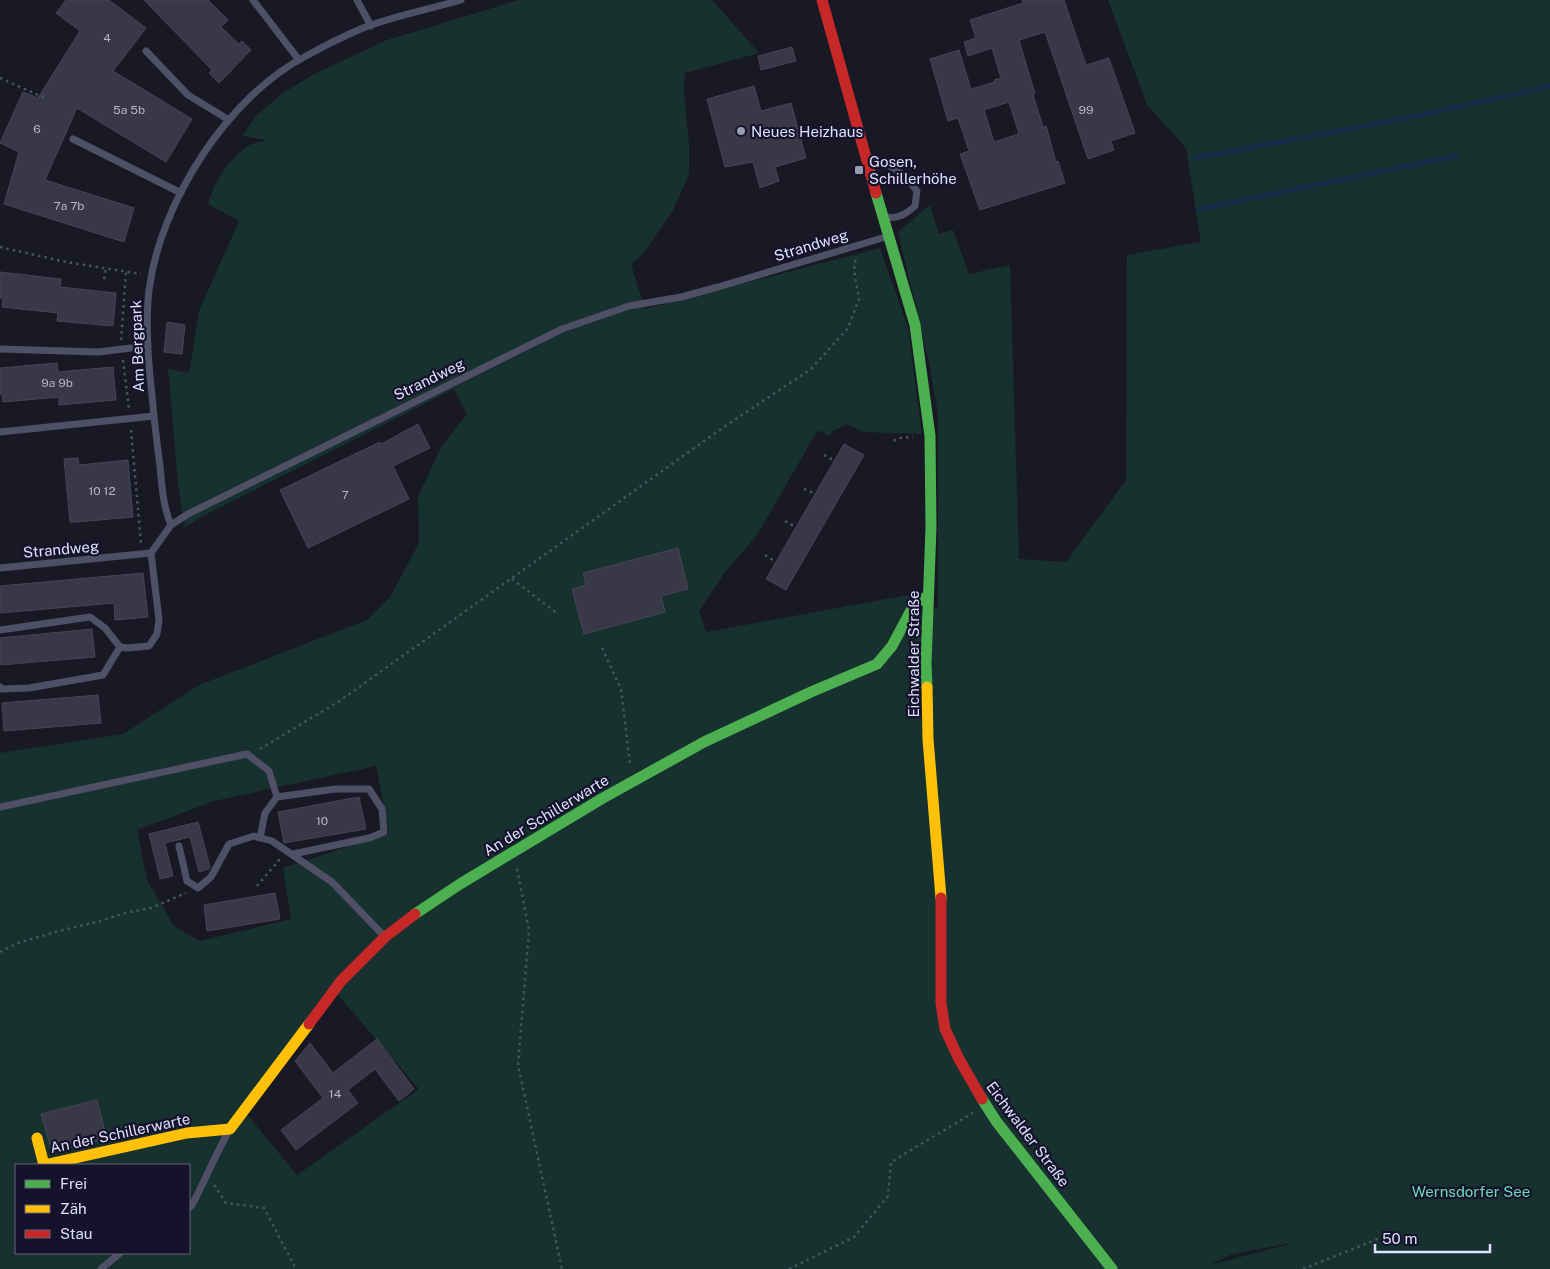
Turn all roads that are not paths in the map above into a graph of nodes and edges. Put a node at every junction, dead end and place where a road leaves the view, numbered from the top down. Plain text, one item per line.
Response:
1 (253, 0) edge
2 (357, 0) edge
3 (461, 0) edge
4 (822, 0) edge
5 (371, 26) junction
6 (146, 51) dead end
7 (299, 60) junction
8 (229, 120) junction
9 (73, 138) dead end
10 (866, 156) junction
11 (181, 193) junction
12 (883, 216) junction
13 (889, 236) junction
14 (148, 346) junction
15 (0, 349) edge
16 (154, 416) junction
17 (0, 432) edge
18 (171, 525) junction
19 (151, 553) junction
20 (0, 568) edge
21 (928, 596) junction
22 (0, 630) edge
23 (120, 647) junction
24 (0, 687) edge
25 (277, 797) junction
26 (0, 807) edge
27 (260, 838) junction
28 (179, 846) dead end
29 (290, 852) junction
30 (385, 937) junction
31 (230, 1130) junction
32 (37, 1138) dead end
33 (44, 1164) edge
34 (48, 1164) edge
35 (190, 1207) edge
36 (119, 1254) edge
37 (101, 1269) edge
38 (1112, 1269) edge

1 - 7 lane
2 - 5 lane
3 - 5 lane, Am Bergpark
4 - 10 street, Eichwalder Straße
5 - 7 lane, Am Bergpark
6 - 8 lane
7 - 8 lane, Am Bergpark
8 - 11 lane, Am Bergpark
9 - 11 lane
10 - 12 street, Eichwalder Straße
10 - 12 lane
11 - 14 lane, Am Bergpark
12 - 13 street, Eichwalder Straße
13 - 18 lane, Strandweg
13 - 21 street, Eichwalder Straße
14 - 15 lane
14 - 16 lane, Am Bergpark
16 - 17 lane
16 - 18 lane, Am Bergpark
18 - 19 lane, Strandweg
19 - 20 lane, Strandweg
19 - 23 lane
21 - 30 street, An der Schillerwarte
21 - 38 street, Eichwalder Straße
22 - 23 lane
23 - 24 lane
25 - 26 lane
25 - 27 lane
25 - 29 lane
27 - 28 lane
27 - 29 lane
29 - 30 lane
30 - 31 street, An der Schillerwarte
31 - 34 street, An der Schillerwarte
31 - 35 lane, An der Schillerwarte
32 - 33 street, An der Schillerwarte
36 - 37 lane

